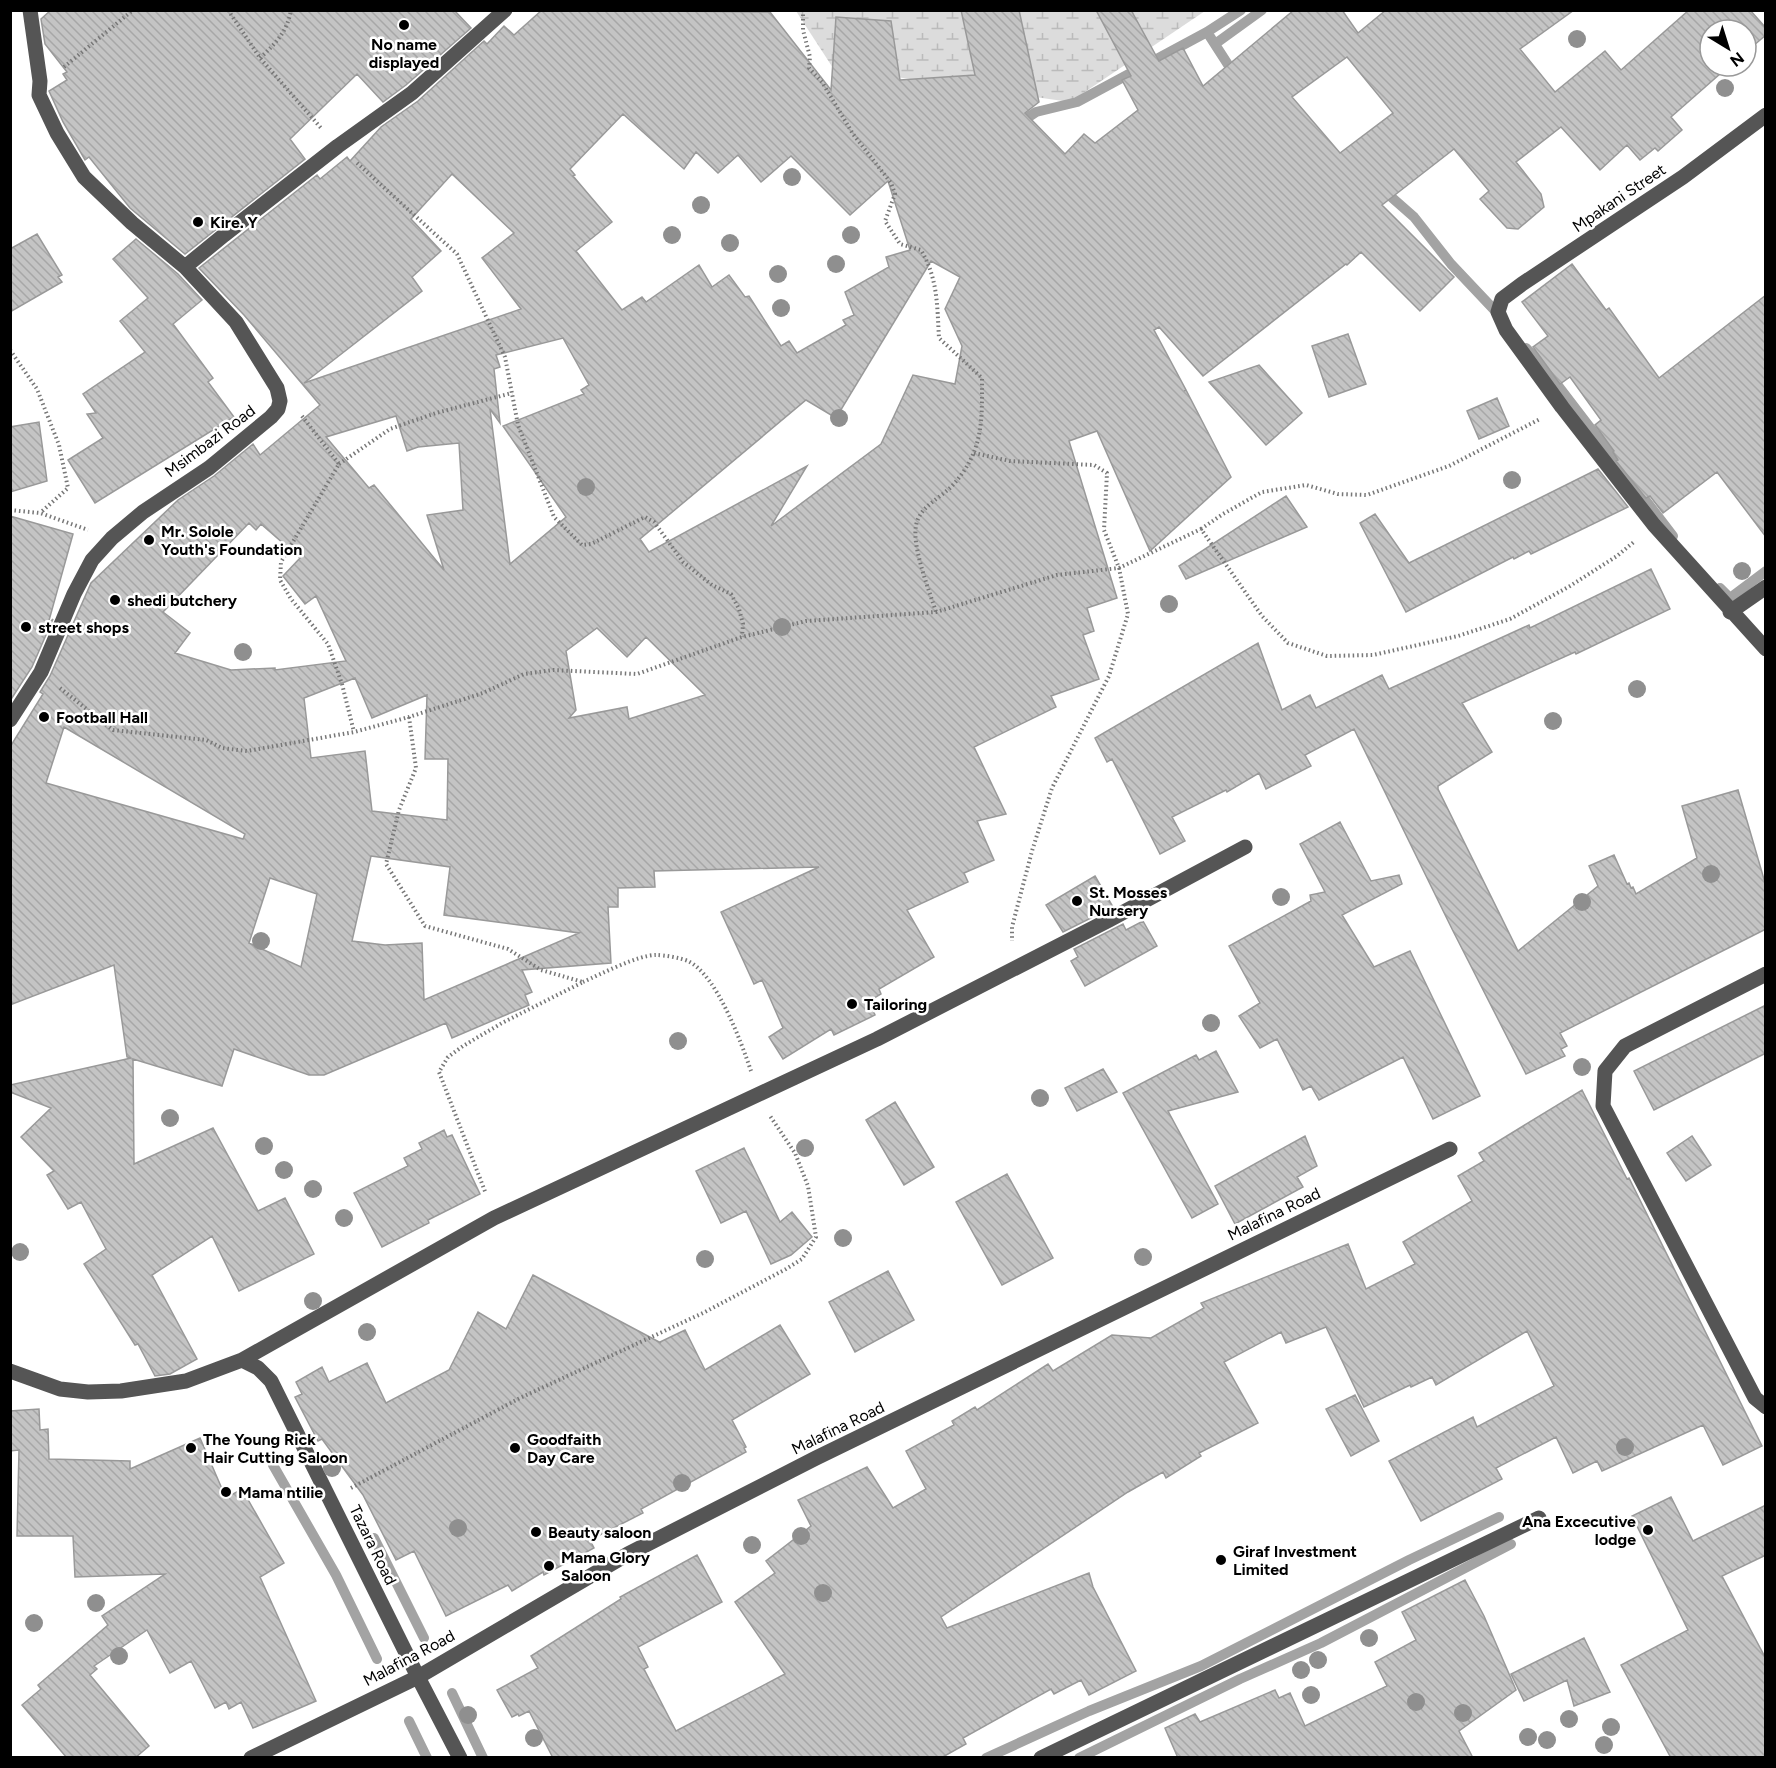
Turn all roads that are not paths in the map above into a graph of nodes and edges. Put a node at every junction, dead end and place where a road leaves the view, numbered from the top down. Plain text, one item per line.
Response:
1 (30, 10) edge
2 (505, 10) edge
3 (1766, 116) edge
4 (185, 267) junction
5 (1766, 587) edge
6 (1730, 612) junction
7 (1766, 649) edge
8 (10, 720) edge
9 (1245, 847) dead end
10 (1766, 974) edge
11 (1450, 1149) dead end
12 (242, 1360) junction
13 (10, 1371) edge
14 (1766, 1407) edge
15 (1539, 1518) dead end
16 (418, 1677) junction
17 (251, 1758) edge
18 (460, 1758) edge
19 (1041, 1758) edge

1 - 4 street
2 - 4 street
3 - 6 street, Mpakani Street
4 - 8 street, Msimbazi Road
5 - 6 street
6 - 7 street
9 - 12 street
10 - 14 street
11 - 16 street, Malafina Road
12 - 13 street
12 - 16 street, Tazara Road
15 - 19 street
16 - 17 street, Malafina Road
16 - 18 street, Tazara Road

